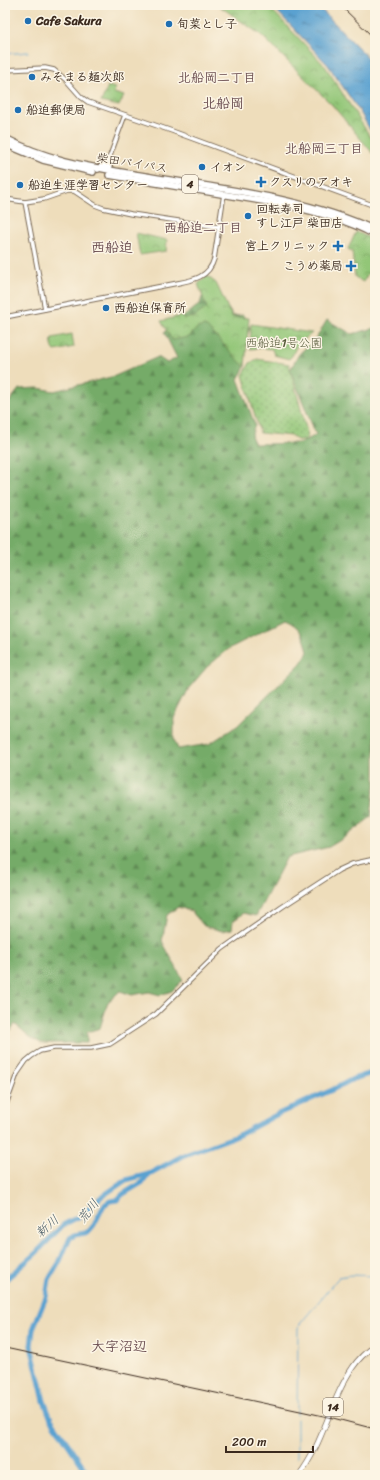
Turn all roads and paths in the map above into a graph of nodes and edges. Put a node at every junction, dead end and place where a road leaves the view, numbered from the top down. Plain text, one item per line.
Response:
1 (5, 70) edge
2 (125, 115) junction
3 (5, 138) edge
4 (5, 144) edge
5 (107, 164) junction
6 (98, 169) junction
7 (111, 171) junction
8 (225, 192) junction
9 (5, 199) edge
10 (25, 202) junction
11 (375, 206) edge
12 (219, 227) junction
13 (375, 230) edge
14 (375, 235) edge
15 (44, 309) junction
16 (5, 317) edge
17 (375, 859) edge
18 (5, 1107) edge
19 (375, 1345) edge
20 (299, 1475) edge

1 - 2 street
2 - 5 street
2 - 11 street
3 - 6 highway, 柴田バイパス / 4
4 - 8 highway, 柴田バイパス / 4
5 - 6 highway
5 - 7 highway
6 - 7 highway, 柴田バイパス / 4
7 - 8 highway, 柴田バイパス / 4
8 - 12 street
8 - 13 highway, 柴田バイパス / 4
8 - 14 highway, 柴田バイパス / 4
9 - 10 street
10 - 12 street
10 - 15 street
12 - 15 street
15 - 16 street
17 - 18 street
19 - 20 main road, 14

